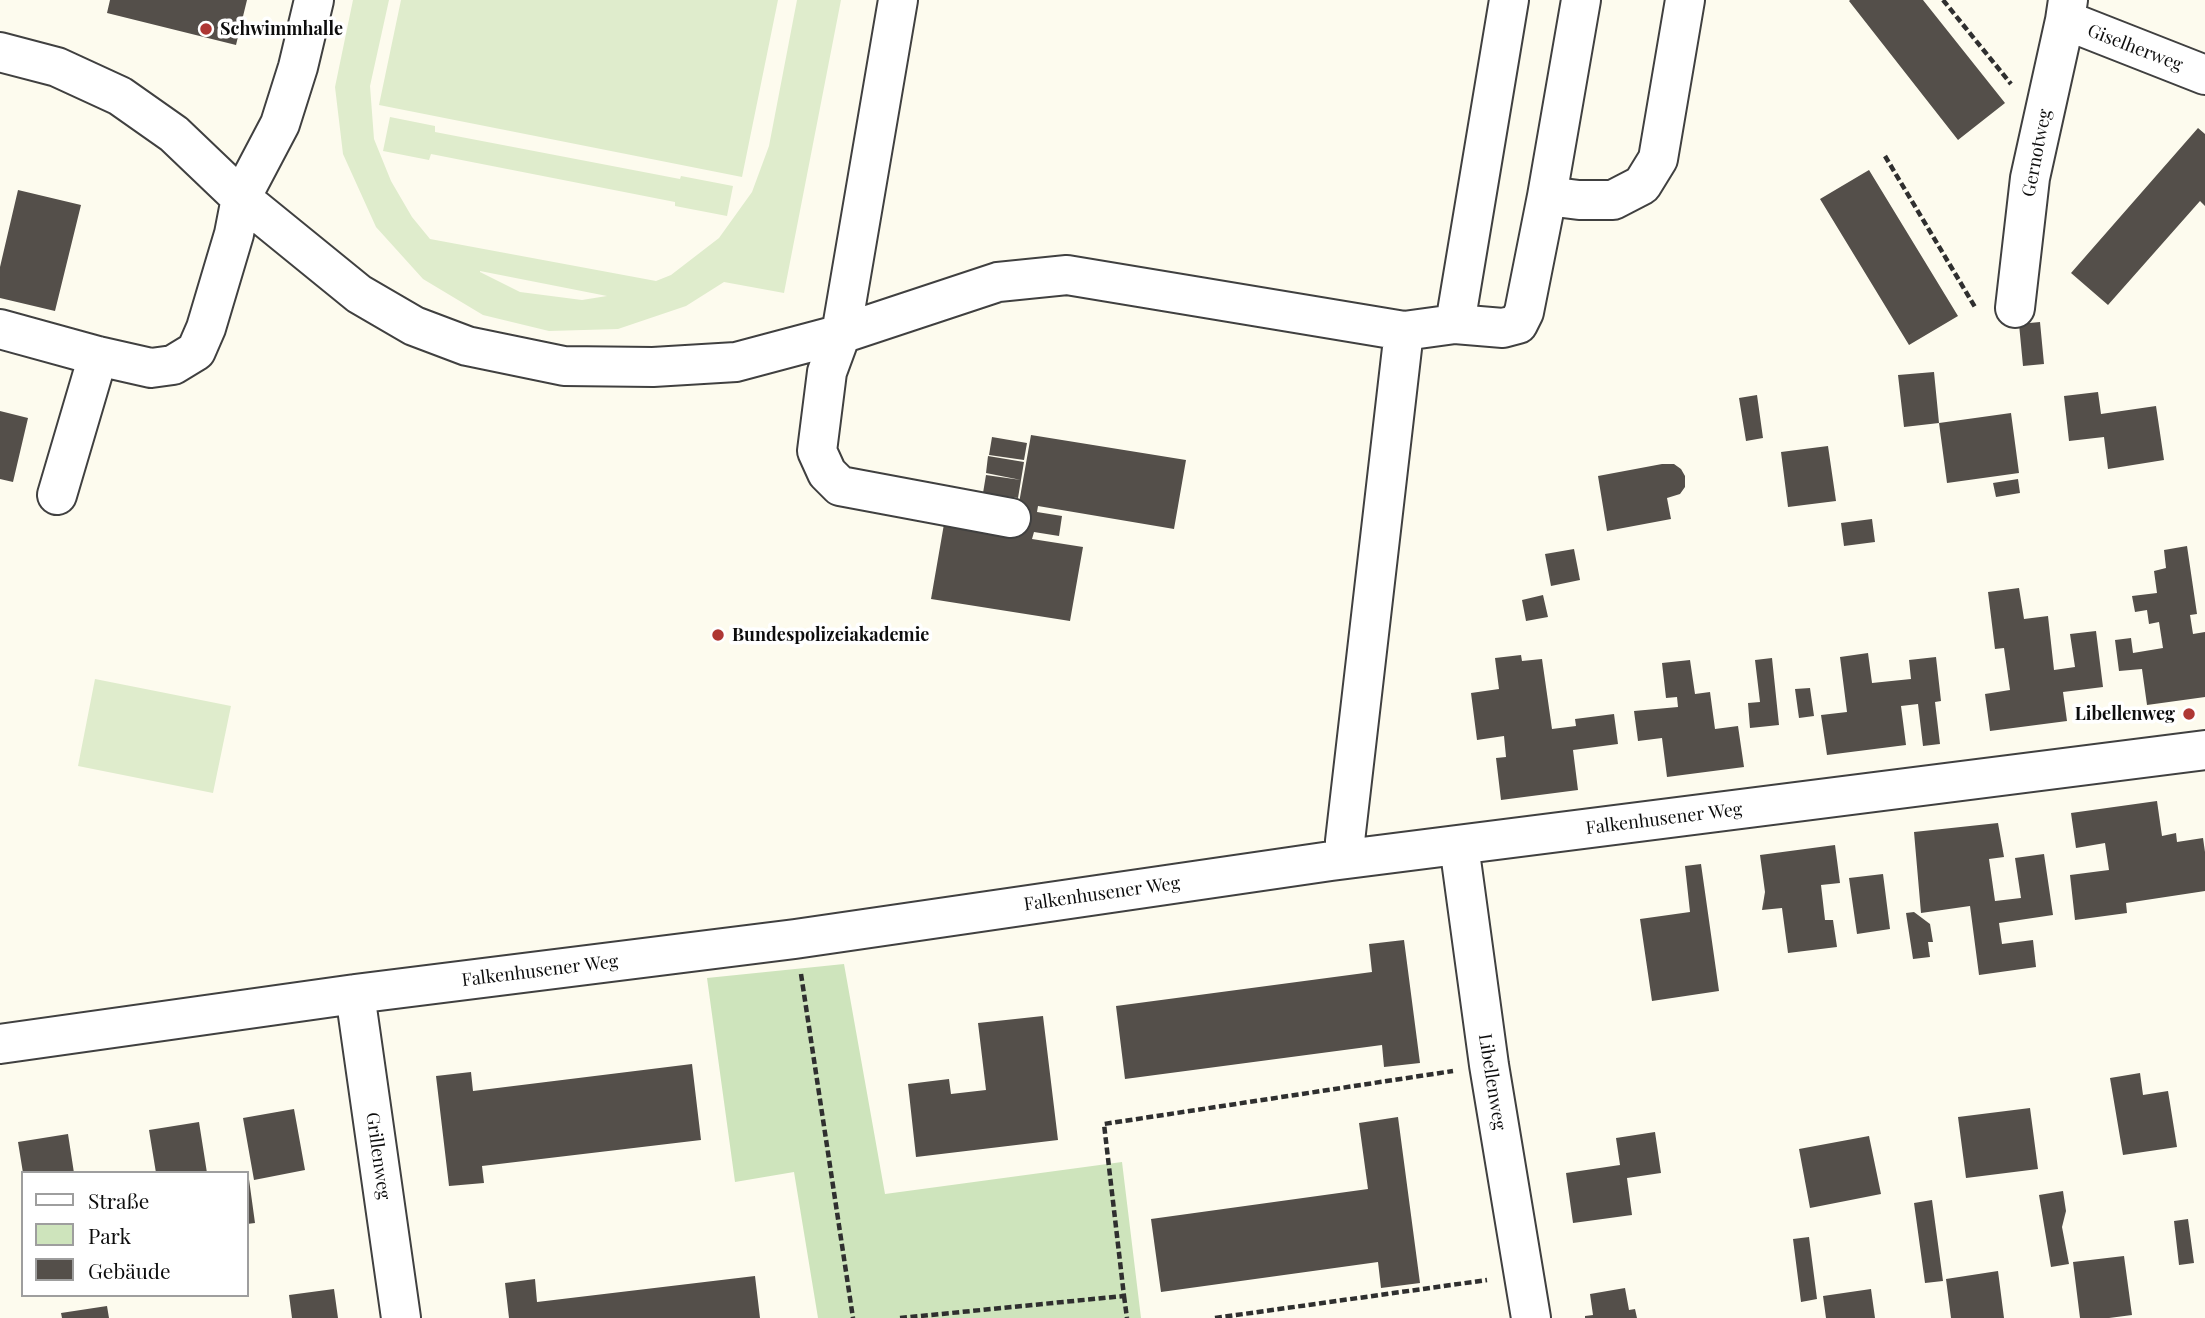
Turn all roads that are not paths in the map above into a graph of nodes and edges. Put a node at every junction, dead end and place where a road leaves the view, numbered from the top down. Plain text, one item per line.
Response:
1 (314, 0) edge
2 (898, 0) edge
3 (1509, 0) edge
4 (1581, 0) edge
5 (1685, 0) edge
6 (2067, 10) edge
7 (0, 52) edge
8 (2205, 75) edge
9 (1547, 196) junction
10 (241, 198) junction
11 (2015, 308) road end
12 (1455, 324) junction
13 (0, 329) edge
14 (1404, 331) junction
15 (841, 334) junction
16 (98, 356) junction
17 (57, 495) dead end
18 (1011, 518) dead end
19 (2205, 750) edge
20 (1459, 845) junction
21 (1345, 859) junction
22 (355, 994) junction
23 (0, 1044) edge
24 (401, 1318) edge
25 (1531, 1318) edge

1 - 10 street
2 - 15 street
3 - 12 street
4 - 9 street
5 - 9 street
6 - 8 street, Giselherweg
6 - 11 street, Gernotweg
7 - 10 street
9 - 12 street
10 - 15 street
10 - 16 street
12 - 14 street
13 - 16 street
14 - 15 street
14 - 21 street
15 - 18 street
16 - 17 street
19 - 20 street, Falkenhusener Weg
20 - 21 street, Falkenhusener Weg
20 - 25 street, Libellenweg
21 - 22 street, Falkenhusener Weg
22 - 23 street, Falkenhusener Weg
22 - 24 street, Grillenweg

